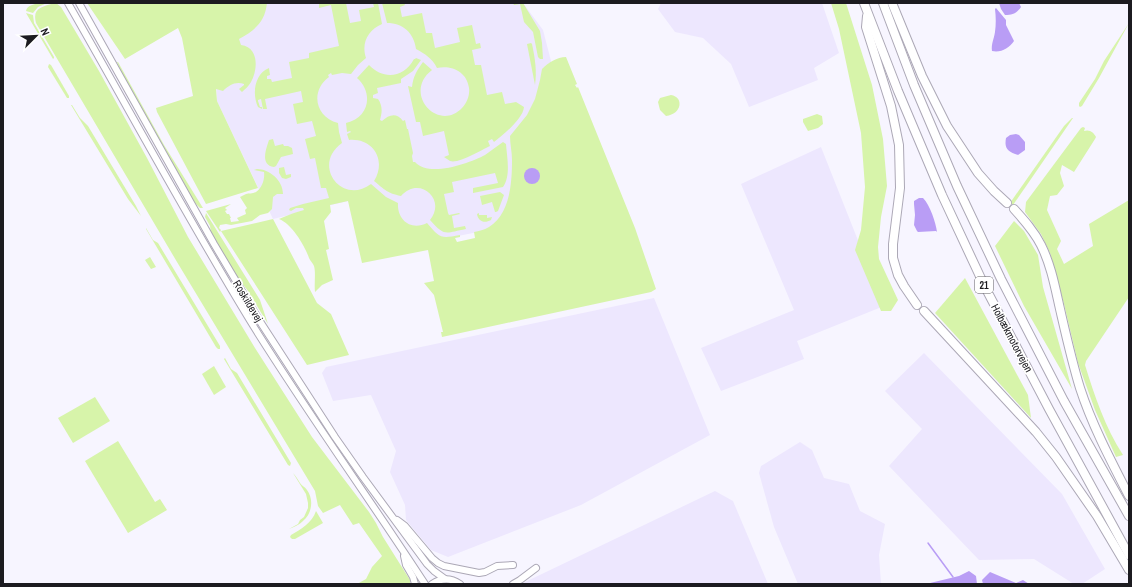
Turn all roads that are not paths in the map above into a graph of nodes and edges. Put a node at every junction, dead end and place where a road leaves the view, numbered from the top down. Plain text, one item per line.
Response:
1 (68, 3) edge
2 (79, 3) edge
3 (864, 3) edge
4 (883, 3) edge
5 (892, 3) edge
6 (868, 13) junction
7 (1007, 203) dead end
8 (1014, 209) dead end
9 (917, 304) dead end
10 (924, 311) dead end
11 (1129, 496) edge
12 (1129, 516) edge
13 (392, 517) junction
14 (403, 552) junction
15 (1129, 555) edge
16 (513, 565) dead end
17 (536, 568) dead end
18 (1129, 570) edge
19 (445, 579) junction
20 (415, 584) edge
21 (425, 584) edge
22 (432, 584) edge
23 (460, 584) edge
24 (513, 584) edge

1 - 14 main road, Roskildevej
2 - 13 main road, Roskildevej
3 - 6 highway, Holbækmotorvejen / 21
4 - 12 highway, Holbækmotorvejen / 21
5 - 7 highway
6 - 9 highway
6 - 15 highway, Holbækmotorvejen / 21
8 - 11 highway
10 - 18 highway
13 - 16 main road
13 - 19 main road, Roskildevej
14 - 20 main road
14 - 21 main road, Roskildevej
17 - 24 main road
19 - 22 main road
19 - 23 main road

